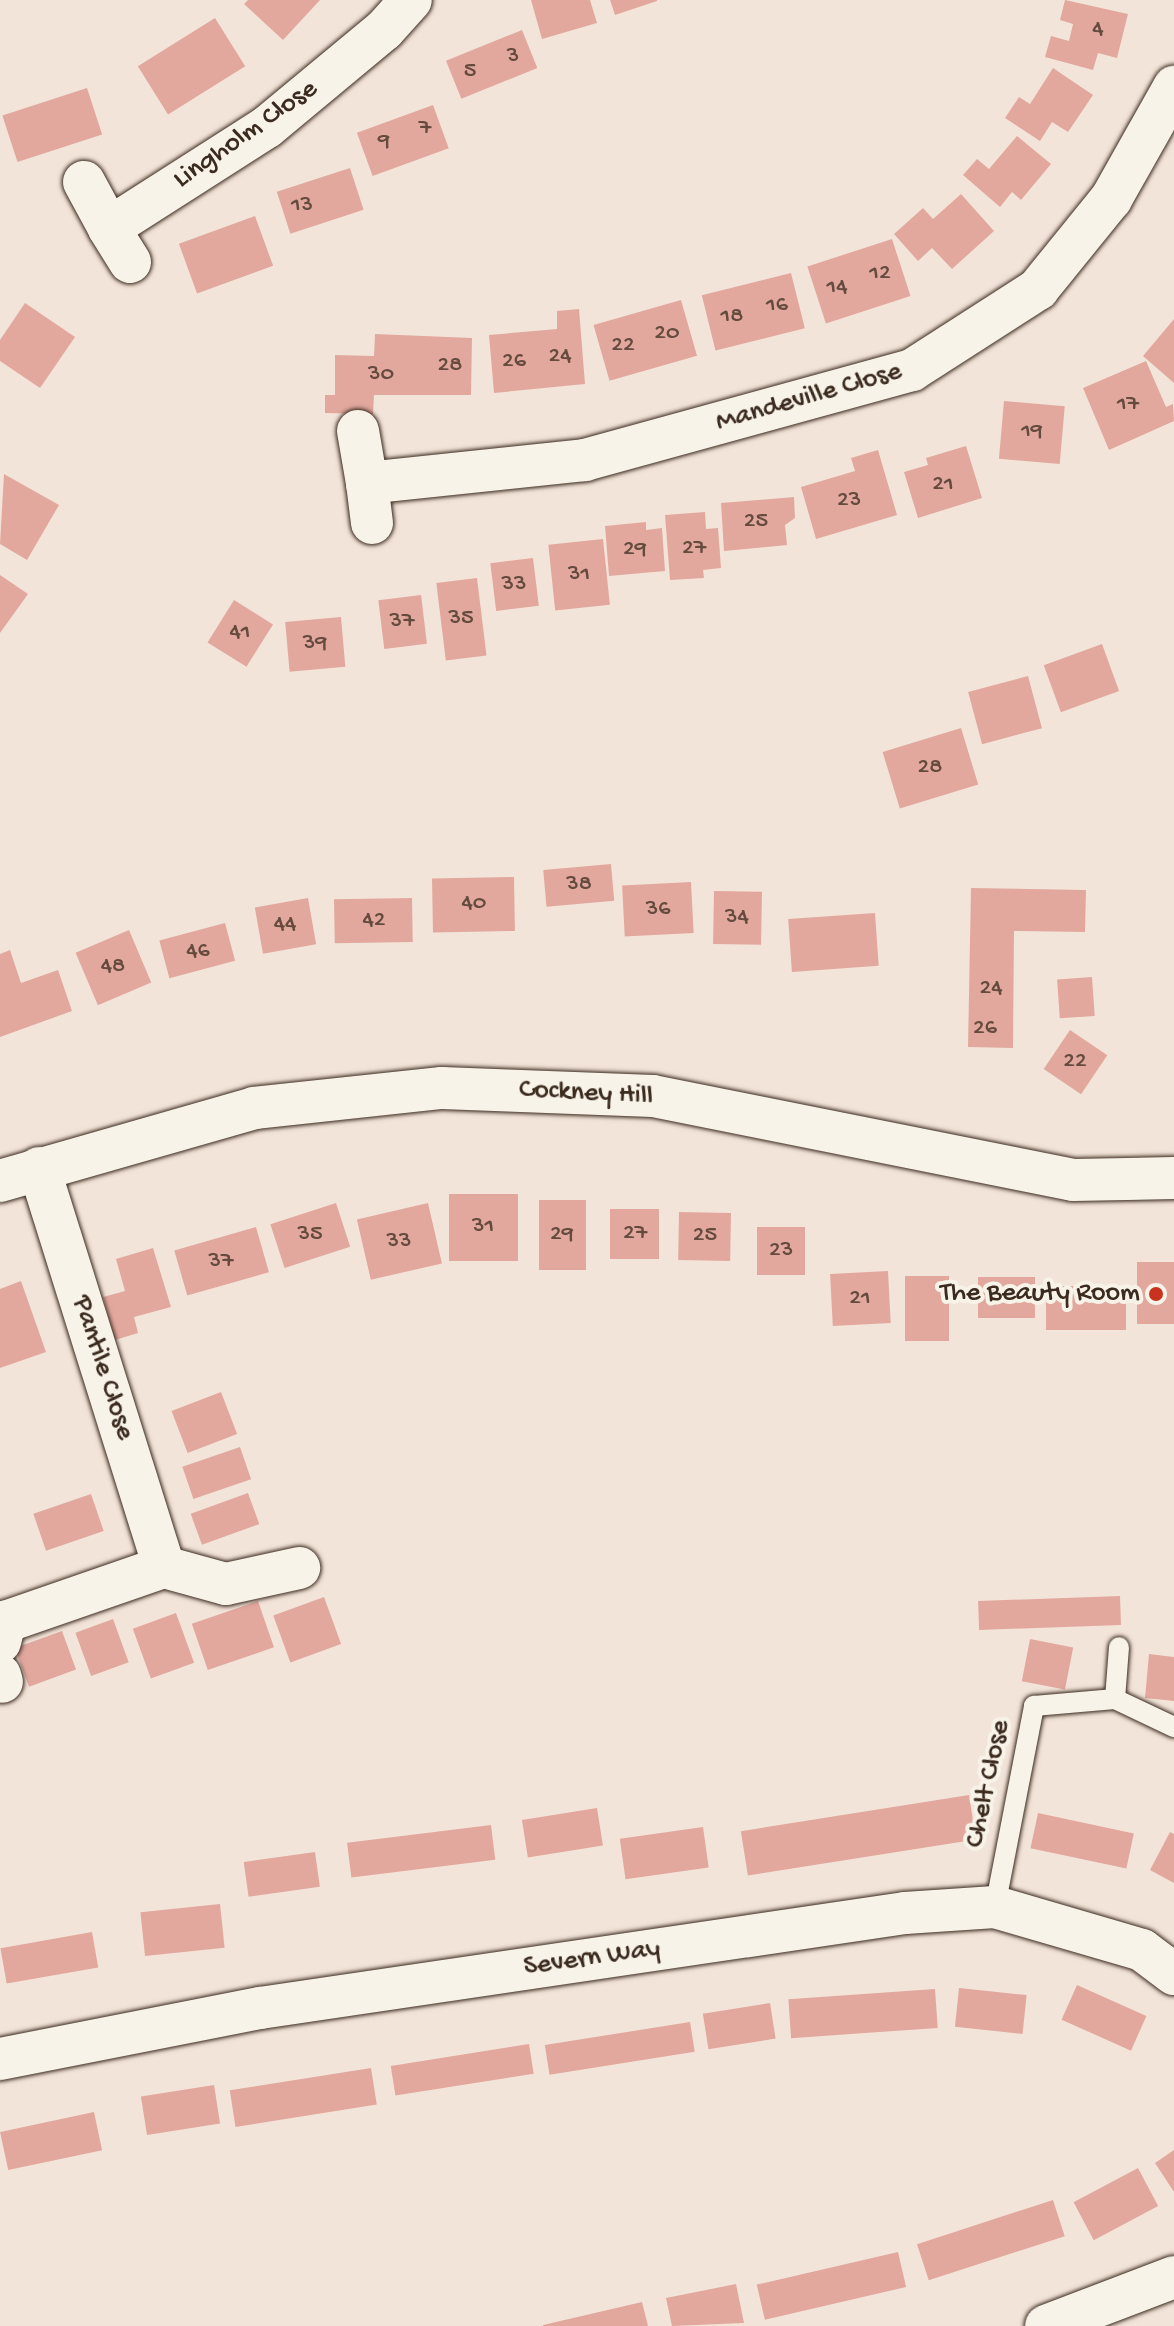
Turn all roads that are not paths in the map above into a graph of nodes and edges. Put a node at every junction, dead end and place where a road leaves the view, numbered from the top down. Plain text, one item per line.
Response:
1 (411, 0) edge
2 (1174, 87) edge
3 (84, 182) dead end
4 (358, 431) dead end
5 (19, 1175) edge
6 (1174, 1178) edge
7 (164, 1567) junction
8 (299, 1568) dead end
9 (1119, 1647) dead end
10 (1, 1667) edge
11 (1115, 1699) junction
12 (1174, 1727) edge
13 (995, 1907) junction
14 (1174, 1974) edge
15 (0, 2059) edge
16 (1174, 2277) edge
17 (1046, 2326) edge

1 - 3 street, Lingholm Close
2 - 4 street, Mandeville Close
5 - 6 street, Cockney Hill
5 - 7 street, Pantile Close
7 - 8 street
7 - 10 street
9 - 11 lane
11 - 12 lane
11 - 13 lane, Chelt Close
13 - 14 street, Severn Way
13 - 15 street, Severn Way
16 - 17 street

